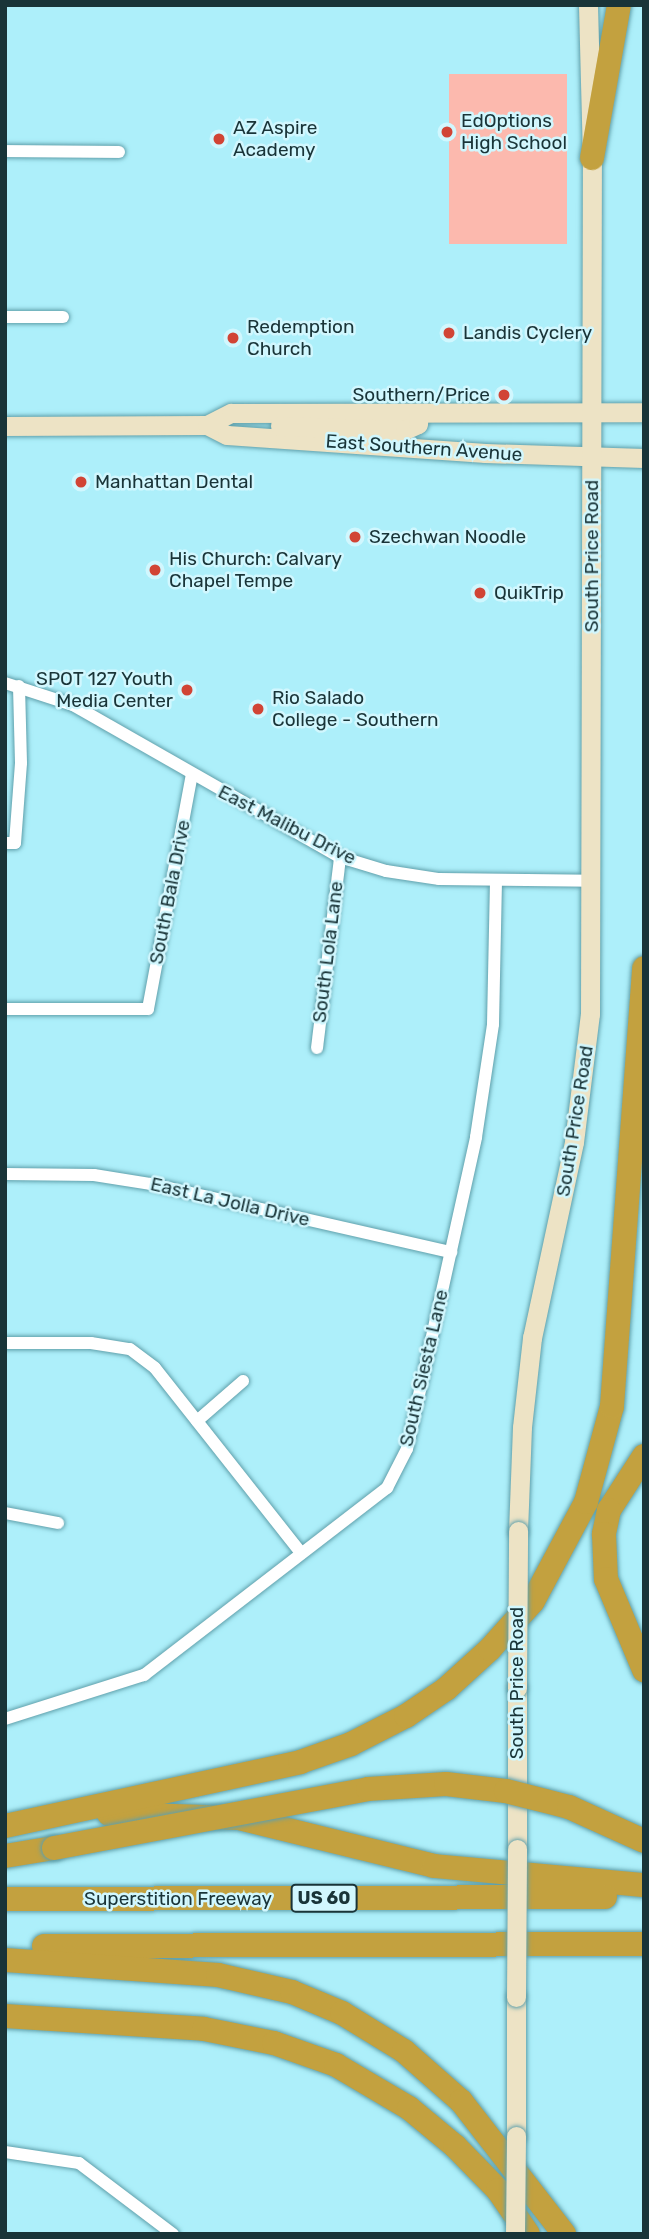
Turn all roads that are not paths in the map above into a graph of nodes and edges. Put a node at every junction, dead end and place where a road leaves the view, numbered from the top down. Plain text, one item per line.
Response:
1 (588, 5) edge
2 (619, 5) edge
3 (5, 151) edge
4 (119, 152) dead end
5 (592, 158) junction
6 (5, 317) edge
7 (64, 317) dead end
8 (591, 412) junction
9 (642, 412) edge
10 (419, 413) junction
11 (206, 425) junction
12 (5, 426) edge
13 (227, 435) junction
14 (592, 457) junction
15 (642, 458) edge
16 (5, 682) edge
17 (19, 686) junction
18 (192, 775) junction
19 (10, 843) edge
20 (340, 857) junction
21 (496, 881) junction
22 (592, 881) junction
23 (644, 968) edge
24 (5, 1009) edge
25 (317, 1048) dead end
26 (5, 1174) edge
27 (451, 1252) junction
28 (5, 1343) edge
29 (243, 1381) dead end
30 (197, 1421) junction
31 (644, 1456) edge
32 (5, 1513) edge
33 (58, 1523) dead end
34 (301, 1553) junction
35 (644, 1670) edge
36 (5, 1719) edge
37 (5, 1827) edge
38 (644, 1841) edge
39 (5, 1856) edge
40 (644, 1885) edge
41 (644, 1897) edge
42 (5, 1899) edge
43 (644, 1944) edge
44 (5, 1946) edge
45 (5, 1961) edge
46 (5, 2016) edge
47 (5, 2152) edge
48 (173, 2234) edge
49 (515, 2234) edge
50 (528, 2234) edge
51 (564, 2234) edge

1 - 5 main road, South Price Road
2 - 5 highway
3 - 4 street
5 - 8 main road, South Price Road
6 - 7 street
8 - 9 main road, East Southern Avenue
8 - 10 main road, East Southern Avenue
8 - 14 main road, South Price Road
10 - 11 main road, East Southern Avenue
10 - 13 main road
11 - 12 main road, East Southern Avenue
11 - 13 main road, East Southern Avenue
13 - 14 main road, East Southern Avenue
14 - 15 main road, East Southern Avenue
14 - 22 main road, South Price Road
16 - 17 street, East Malibu Drive
17 - 18 street, East Malibu Drive
17 - 19 street
18 - 20 street, East Malibu Drive
18 - 24 street, South Bala Drive
20 - 21 street, East Malibu Drive
20 - 25 street, South Lola Lane
21 - 22 street, East Malibu Drive
21 - 27 street, South Siesta Lane
22 - 49 main road, South Price Road, bridge
23 - 37 highway
26 - 27 street, East La Jolla Drive
27 - 34 street, South Siesta Lane
28 - 30 street
29 - 30 street
30 - 34 street
31 - 35 highway
32 - 33 street
34 - 36 street, South Siesta Lane
37 - 40 highway
38 - 39 highway, bridge
41 - 42 highway, Superstition Freeway / US 60
43 - 44 highway
45 - 51 highway
46 - 50 highway
47 - 48 street

